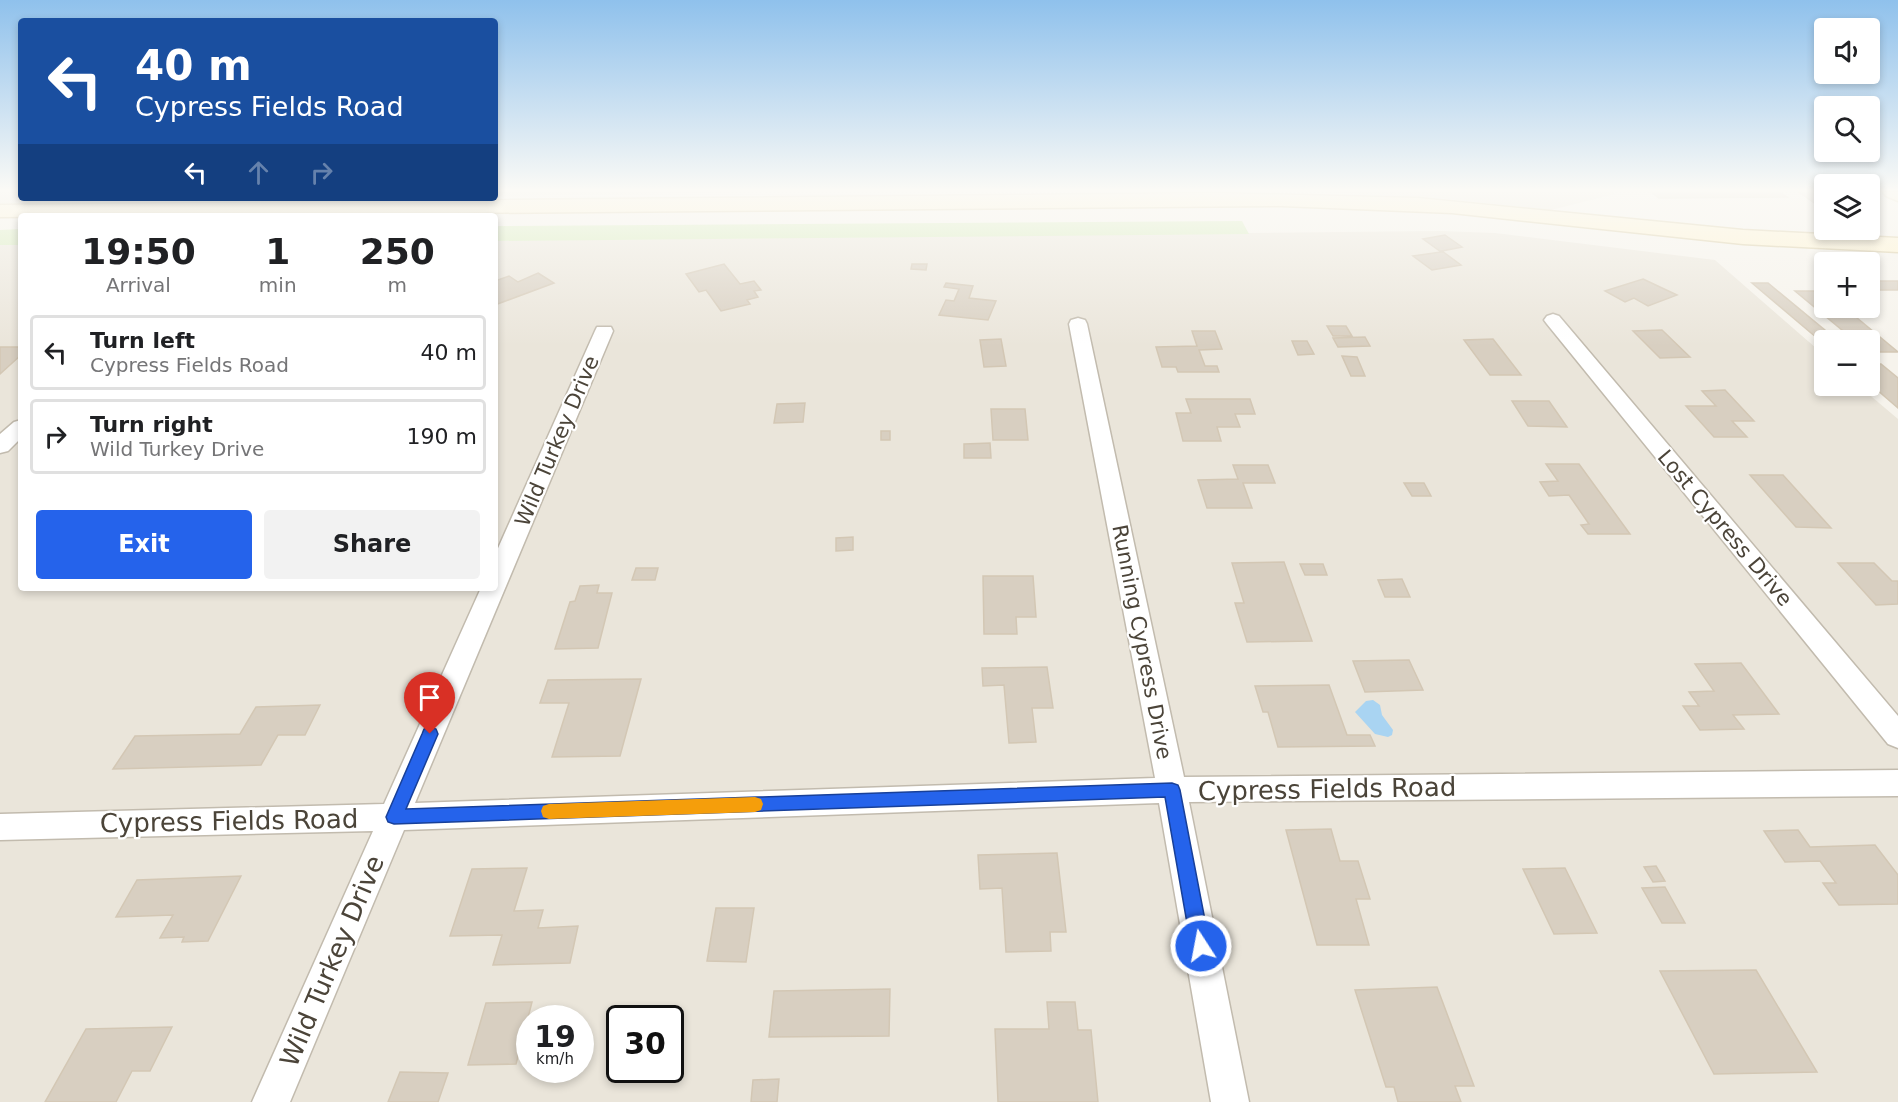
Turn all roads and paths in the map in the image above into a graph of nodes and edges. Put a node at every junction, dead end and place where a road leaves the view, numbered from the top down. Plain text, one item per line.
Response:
1 (1648, 243) edge
2 (1898, 245) edge
3 (1748, 247) junction
4 (1898, 263) edge
5 (1553, 320) dead end
6 (1078, 324) dead end
7 (604, 331) dead end
8 (18, 429) edge
9 (0, 446) edge
10 (498, 576) edge
11 (492, 591) edge
12 (1898, 736) edge
13 (1898, 783) edge
14 (1172, 790) junction
15 (394, 817) junction
16 (0, 827) edge
17 (271, 1102) edge
18 (1230, 1102) edge

1 - 3 street
2 - 3 street
3 - 4 street
5 - 12 street, Lost Cypress Drive
6 - 14 street, Running Cypress Drive
7 - 10 street, Wild Turkey Drive
8 - 9 street
11 - 15 street, Wild Turkey Drive
13 - 14 street, Cypress Fields Road
14 - 15 street, Cypress Fields Road
14 - 18 street, Running Cypress Drive
15 - 16 street, Cypress Fields Road
15 - 17 street, Wild Turkey Drive

